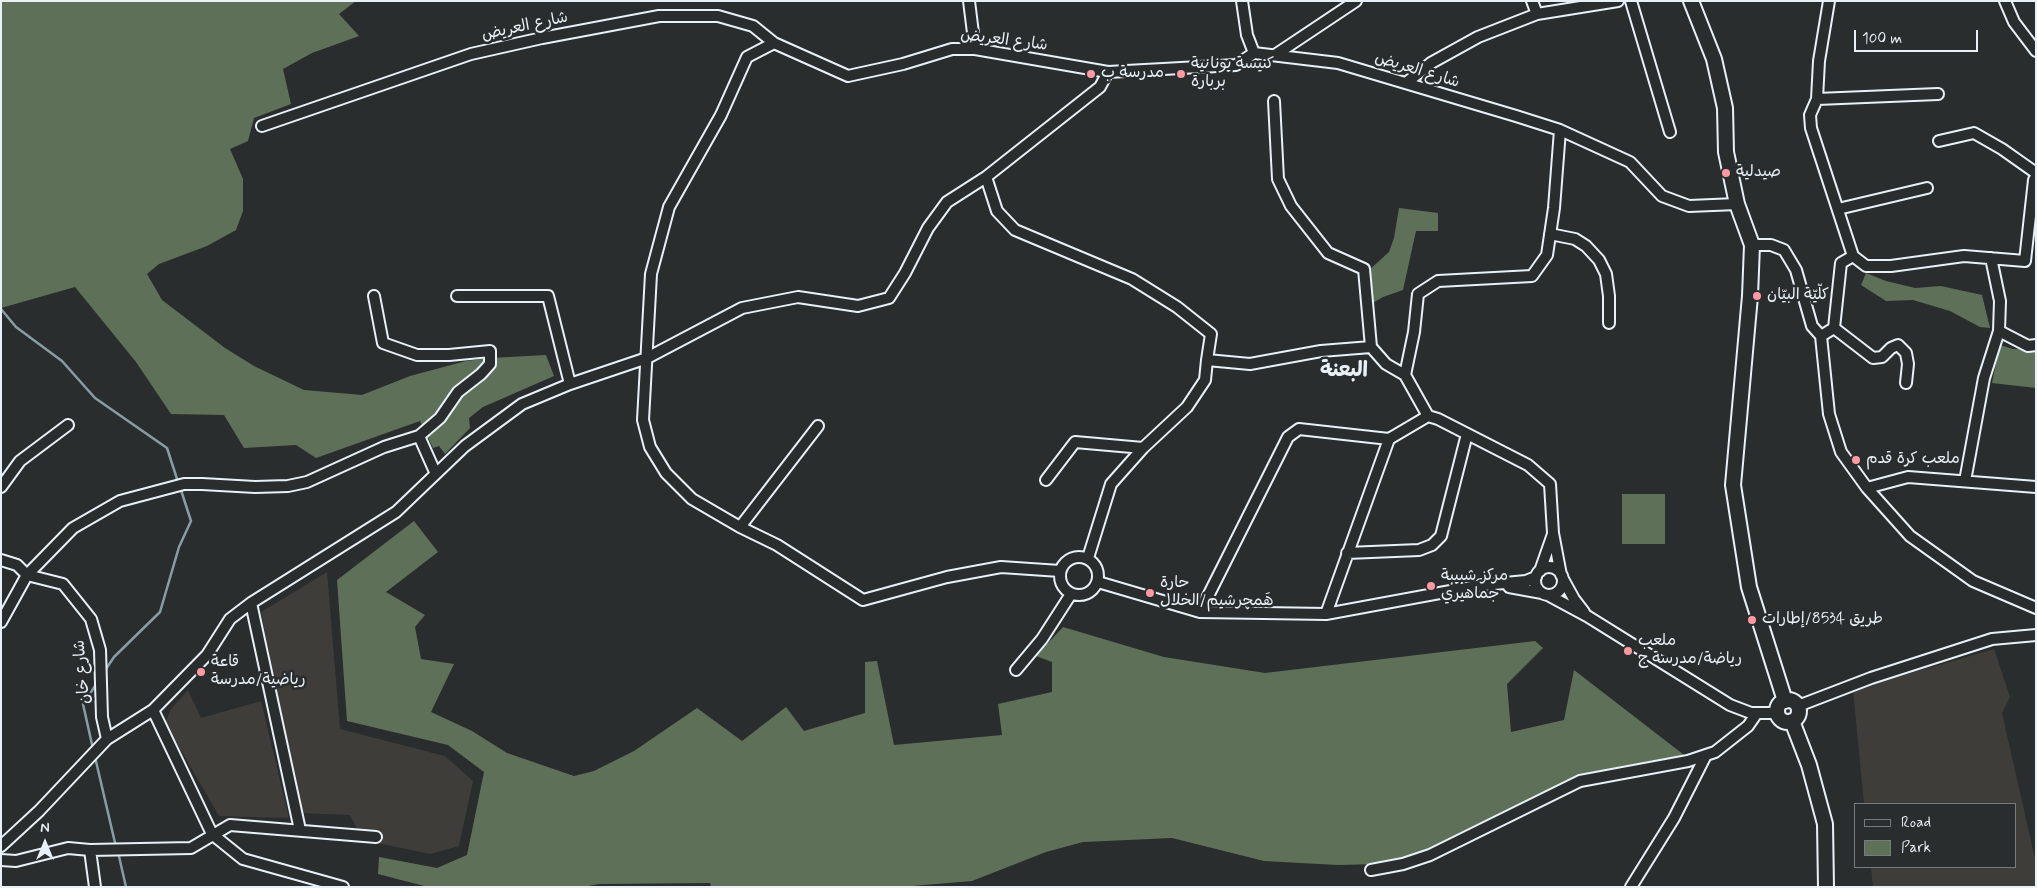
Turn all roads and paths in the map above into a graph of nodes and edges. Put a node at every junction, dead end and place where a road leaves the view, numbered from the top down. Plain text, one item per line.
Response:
1 (969, 1) edge
2 (1242, 1) edge
3 (1356, 1) edge
4 (1532, 1) edge
5 (1618, 1) edge
6 (1631, 1) edge
7 (1691, 1) edge
8 (1829, 1) edge
9 (2005, 1) edge
10 (1537, 14) junction
11 (774, 43) junction
12 (975, 49) junction
13 (2036, 51) edge
14 (1254, 53) junction
15 (1275, 55) junction
16 (1108, 72) junction
17 (1406, 83) junction
18 (1938, 94) dead end
19 (1817, 99) junction
20 (1274, 101) dead end
21 (262, 126) dead end
22 (1560, 130) junction
23 (1670, 132) dead end
24 (1939, 141) dead end
25 (2036, 175) edge
26 (986, 177) junction
27 (1927, 188) dead end
28 (1737, 204) junction
29 (1838, 209) junction
30 (1550, 234) junction
31 (2032, 241) edge
32 (1752, 246) junction
33 (1853, 256) junction
34 (1991, 258) junction
35 (374, 296) dead end
36 (457, 296) dead end
37 (1609, 323) dead end
38 (1834, 328) junction
39 (1999, 331) junction
40 (1821, 336) junction
41 (2036, 345) edge
42 (1371, 347) junction
43 (647, 358) junction
44 (1207, 360) junction
45 (1405, 375) junction
46 (1906, 383) dead end
47 (570, 384) junction
48 (1428, 416) junction
49 (68, 425) dead end
50 (818, 426) dead end
51 (1467, 434) junction
52 (418, 436) junction
53 (1389, 438) junction
54 (1143, 448) junction
55 (435, 472) junction
56 (1046, 480) dead end
57 (1965, 481) junction
58 (1, 487) edge
59 (2036, 487) edge
60 (1867, 488) junction
61 (740, 527) junction
62 (1553, 533) junction
63 (1347, 553) junction
64 (1088, 558) junction
65 (1, 560) edge
66 (1060, 571) junction
67 (1538, 574) junction
68 (27, 575) junction
69 (1562, 577) junction
70 (1098, 582) junction
71 (1483, 585) junction
72 (1071, 594) junction
73 (1545, 594) junction
74 (251, 603) junction
75 (2036, 608) edge
76 (1200, 612) junction
77 (1326, 614) junction
78 (1588, 616) junction
79 (1, 622) edge
80 (2036, 635) edge
81 (1016, 670) dead end
82 (1792, 704) junction
83 (153, 710) junction
84 (1757, 713) junction
85 (1778, 713) junction
86 (1792, 721) junction
87 (107, 739) junction
88 (1706, 755) junction
89 (300, 830) junction
90 (212, 834) junction
91 (376, 837) dead end
92 (1, 846) edge
93 (90, 850) junction
94 (1, 860) edge
95 (1371, 870) dead end
96 (95, 887) edge
97 (342, 887) edge
98 (1630, 887) edge
99 (1825, 887) edge

1 - 12 street
2 - 14 street
3 - 15 street
4 - 10 street
5 - 10 street
6 - 23 street
7 - 28 main road
8 - 19 street
9 - 13 street
10 - 17 street
11 - 12 street, شارع العريض
11 - 21 street, شارع العريض
11 - 43 street
12 - 16 street, شارع العريض
14 - 15 street, شارع العريض
14 - 16 street, شارع العريض
15 - 17 street, شارع العريض
16 - 26 street
17 - 22 street, شارع العريض
18 - 19 street
19 - 29 street
20 - 42 street
22 - 28 street, شارع العريض
22 - 30 street
24 - 25 street
25 - 31 street
26 - 43 street
26 - 44 street
27 - 29 street
28 - 32 main road
29 - 33 street
30 - 37 street
30 - 45 street
31 - 34 street
32 - 40 street
32 - 82 main road
33 - 34 street
33 - 38 street
34 - 39 street
35 - 52 street
36 - 47 street
38 - 40 street
38 - 46 street
39 - 41 street
39 - 57 street
40 - 60 street
42 - 44 street
42 - 45 street
43 - 47 street
43 - 61 street
44 - 54 street
45 - 48 street
47 - 55 street
48 - 51 street
48 - 53 street
49 - 58 street
50 - 61 street
51 - 62 street
51 - 63 street
52 - 55 street
52 - 68 street
53 - 63 street
53 - 76 street
54 - 56 street
54 - 64 street
55 - 74 street
57 - 59 street
57 - 60 street
60 - 75 street
61 - 66 street
62 - 67 street
62 - 69 street
63 - 77 street
64 - 66 street
64 - 70 street
65 - 68 street, شارع خان
66 - 72 street
67 - 69 street
67 - 71 street
67 - 73 street
68 - 79 street
68 - 87 street, شارع خان
69 - 73 street
69 - 78 street
70 - 72 street
70 - 76 street
71 - 73 street
71 - 77 street
72 - 81 street
73 - 78 street
74 - 83 street
74 - 89 street
76 - 77 street
78 - 84 street
80 - 82 street
82 - 85 main road
82 - 86 main road
83 - 87 street
83 - 90 street
84 - 85 street
84 - 88 street
85 - 86 main road
86 - 99 main road
87 - 92 street
88 - 95 street
88 - 98 street
89 - 90 street
89 - 91 street
90 - 93 street
90 - 97 street
93 - 94 street
93 - 96 street

